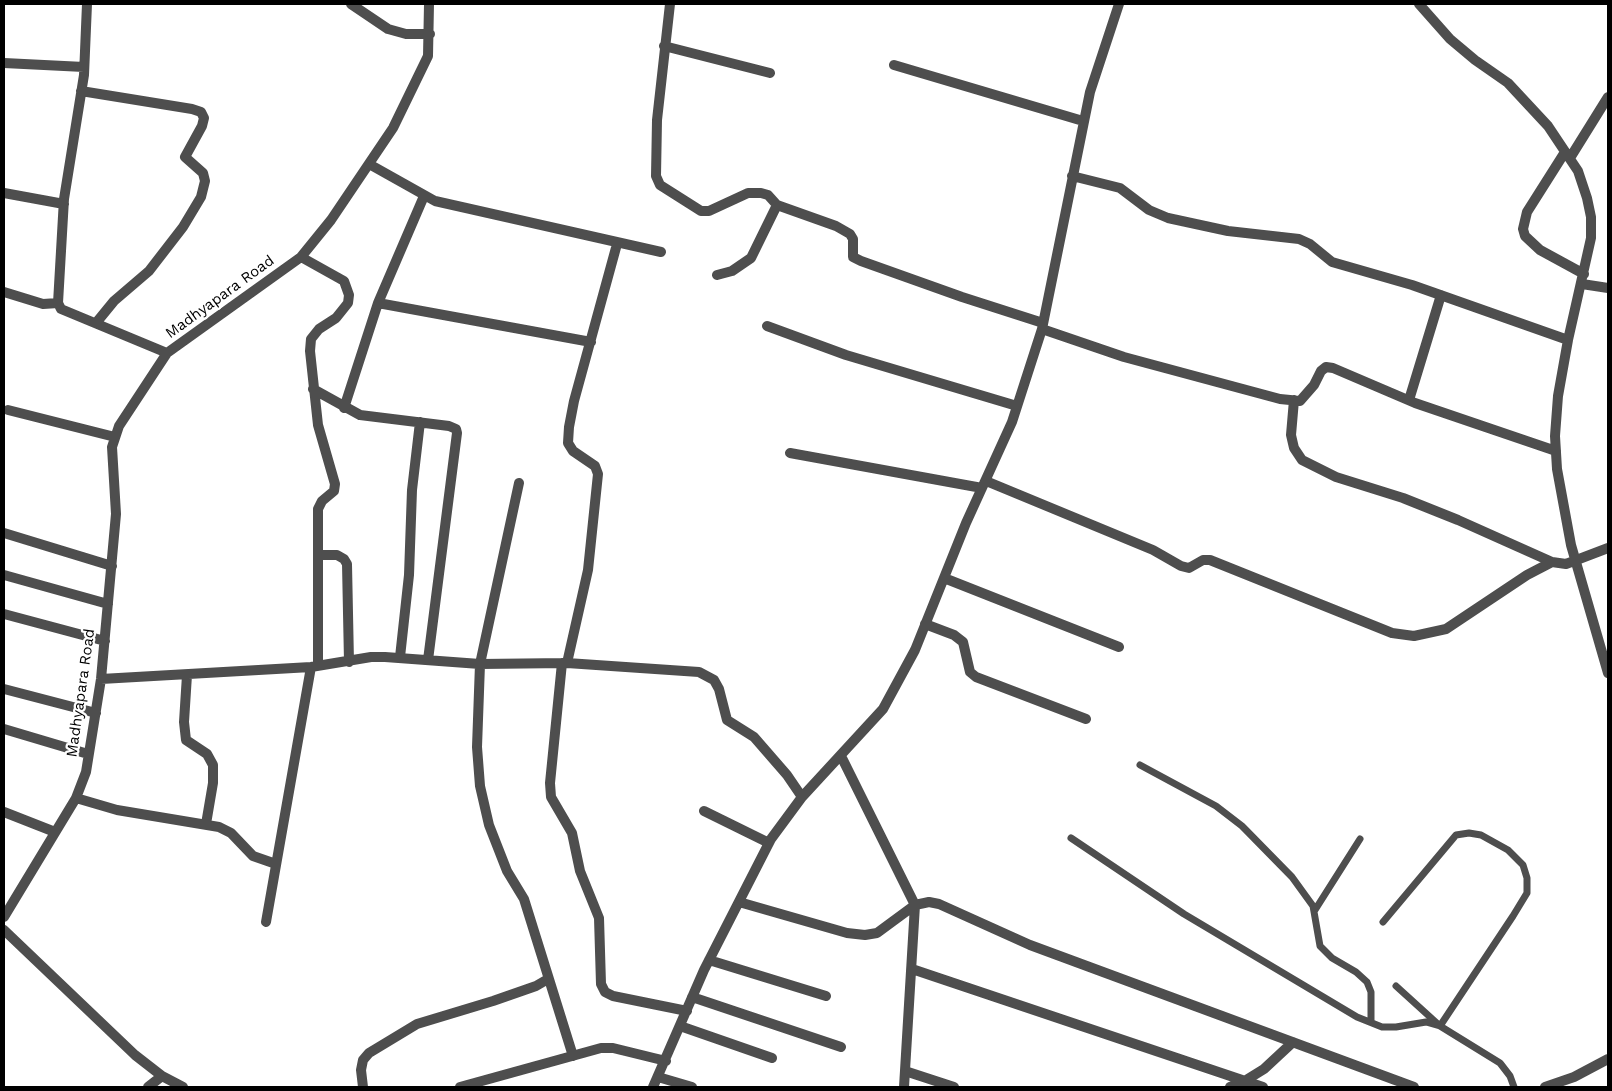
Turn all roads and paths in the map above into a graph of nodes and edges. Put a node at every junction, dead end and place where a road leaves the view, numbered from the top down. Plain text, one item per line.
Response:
1 (87, 4) edge
2 (351, 4) edge
3 (429, 4) edge
4 (670, 4) edge
5 (1119, 4) edge
6 (1419, 4) edge
7 (430, 34) junction
8 (664, 46) junction
9 (4, 63) edge
10 (894, 65) dead end
11 (84, 67) junction
12 (770, 72) dead end
13 (82, 90) junction
14 (1608, 97) edge
15 (1083, 121) junction
16 (1567, 155) junction
17 (369, 164) junction
18 (1072, 176) junction
19 (4, 193) edge
20 (424, 196) junction
21 (64, 204) junction
22 (777, 205) junction
23 (617, 244) junction
24 (661, 252) dead end
25 (301, 257) junction
26 (717, 275) dead end
27 (1583, 279) junction
28 (1608, 288) edge
29 (4, 292) edge
30 (1441, 295) junction
31 (378, 303) junction
32 (58, 304) junction
33 (96, 323) junction
34 (768, 326) dead end
35 (1043, 327) junction
36 (1568, 340) junction
37 (591, 342) junction
38 (167, 353) junction
39 (313, 389) junction
40 (1294, 400) junction
41 (1409, 400) junction
42 (1017, 406) junction
43 (344, 408) junction
44 (8, 410) dead end
45 (420, 422) junction
46 (115, 437) junction
47 (1556, 451) junction
48 (790, 453) dead end
49 (519, 483) dead end
50 (984, 484) junction
51 (4, 532) edge
52 (1608, 548) edge
53 (318, 555) junction
54 (1576, 561) junction
55 (1552, 562) junction
56 (112, 566) junction
57 (4, 575) edge
58 (944, 578) junction
59 (108, 604) junction
60 (4, 614) edge
61 (925, 624) junction
62 (105, 640) junction
63 (1120, 647) dead end
64 (400, 657) junction
65 (428, 660) junction
66 (349, 662) junction
67 (565, 663) junction
68 (480, 664) junction
69 (314, 667) junction
70 (1608, 673) edge
71 (187, 675) junction
72 (101, 679) junction
73 (4, 689) edge
74 (96, 713) junction
75 (1086, 719) dead end
76 (4, 728) edge
77 (88, 754) junction
78 (841, 756) junction
79 (1140, 765) dead end
80 (802, 797) junction
81 (76, 798) junction
82 (704, 811) dead end
83 (4, 812) edge
84 (206, 824) junction
85 (55, 832) junction
86 (1071, 838) dead end
87 (1360, 838) dead end
88 (769, 843) junction
89 (276, 864) junction
90 (739, 902) junction
91 (915, 906) junction
92 (1314, 910) junction
93 (4, 917) edge
94 (266, 922) dead end
95 (1383, 922) dead end
96 (4, 930) edge
97 (709, 960) junction
98 (912, 969) junction
99 (548, 979) junction
100 (1396, 986) dead end
101 (826, 996) dead end
102 (692, 997) junction
103 (687, 1011) junction
104 (1371, 1022) junction
105 (680, 1026) junction
106 (1440, 1026) junction
107 (1293, 1042) junction
108 (841, 1047) dead end
109 (572, 1056) junction
110 (772, 1058) dead end
111 (1608, 1060) edge
112 (666, 1061) junction
113 (905, 1072) junction
114 (162, 1076) junction
115 (658, 1077) junction
116 (1244, 1082) junction
117 (148, 1087) edge
118 (183, 1087) edge
119 (363, 1087) edge
120 (460, 1087) edge
121 (653, 1087) edge
122 (692, 1087) edge
123 (904, 1087) edge
124 (954, 1087) edge
125 (1230, 1087) edge
126 (1263, 1087) edge
127 (1414, 1087) edge
128 (1514, 1087) edge
129 (1545, 1087) edge

1 - 11 street
2 - 7 street
3 - 7 street, Madhyapara Road
4 - 8 street
5 - 15 street
6 - 16 street
7 - 17 street, Madhyapara Road
8 - 12 street
8 - 22 street
9 - 11 street
10 - 15 street
11 - 13 street
13 - 21 street
13 - 33 street
14 - 16 street
15 - 18 street
16 - 27 street
16 - 27 street
17 - 20 street
17 - 25 street, Madhyapara Road
18 - 30 street
18 - 35 street
19 - 21 street
20 - 23 street
20 - 31 street
21 - 32 street
22 - 26 street
22 - 35 street
23 - 24 street
23 - 37 street
25 - 38 street, Madhyapara Road
25 - 39 street
27 - 28 street
27 - 36 street
29 - 32 street
30 - 36 street
30 - 41 street
31 - 37 street
31 - 43 street
32 - 33 street
33 - 38 street
34 - 42 street
35 - 40 street
35 - 42 street
36 - 47 street
37 - 67 street
38 - 46 street, Madhyapara Road
39 - 43 street
39 - 53 street
40 - 41 street
40 - 55 street
41 - 47 street
42 - 50 street
43 - 45 street
44 - 46 street
45 - 64 street
45 - 65 street
46 - 56 street, Madhyapara Road
47 - 54 street
48 - 50 street
49 - 68 street
50 - 55 street
50 - 58 street
51 - 56 street
52 - 54 street
53 - 66 street
53 - 69 street
54 - 55 street
54 - 70 street
56 - 59 street, Madhyapara Road
57 - 59 street
58 - 61 street
58 - 63 street
59 - 62 street, Madhyapara Road
60 - 62 street
61 - 75 street
61 - 78 street
62 - 72 street, Madhyapara Road
64 - 65 street
64 - 66 street
65 - 68 street
66 - 69 street
67 - 68 street
67 - 80 street
67 - 103 street
68 - 99 street
69 - 71 street
69 - 89 street
71 - 72 street
71 - 84 street
72 - 74 street, Madhyapara Road
73 - 74 street
74 - 77 street, Madhyapara Road
76 - 77 street
77 - 81 street, Madhyapara Road
78 - 80 street
78 - 91 street
79 - 92 lane
80 - 88 street
81 - 84 street
81 - 85 street, Madhyapara Road
82 - 88 street
83 - 85 street
84 - 89 street
85 - 93 street, Madhyapara Road
86 - 104 lane
87 - 92 lane
88 - 90 street
89 - 94 street
90 - 91 street
90 - 97 street
91 - 98 street
91 - 107 street
92 - 104 lane
95 - 106 lane
96 - 114 street
97 - 101 street
97 - 102 street
98 - 113 street
98 - 116 street
99 - 109 street
99 - 119 street
100 - 106 lane
102 - 103 street
102 - 108 street
103 - 105 street
104 - 106 lane
105 - 110 street
105 - 112 street
106 - 128 lane
107 - 116 street
107 - 127 street
109 - 112 street
109 - 120 street
111 - 129 street
112 - 115 street
113 - 123 street
113 - 124 street
114 - 117 street
114 - 118 street
115 - 121 street
115 - 122 street
116 - 125 street
116 - 126 street

